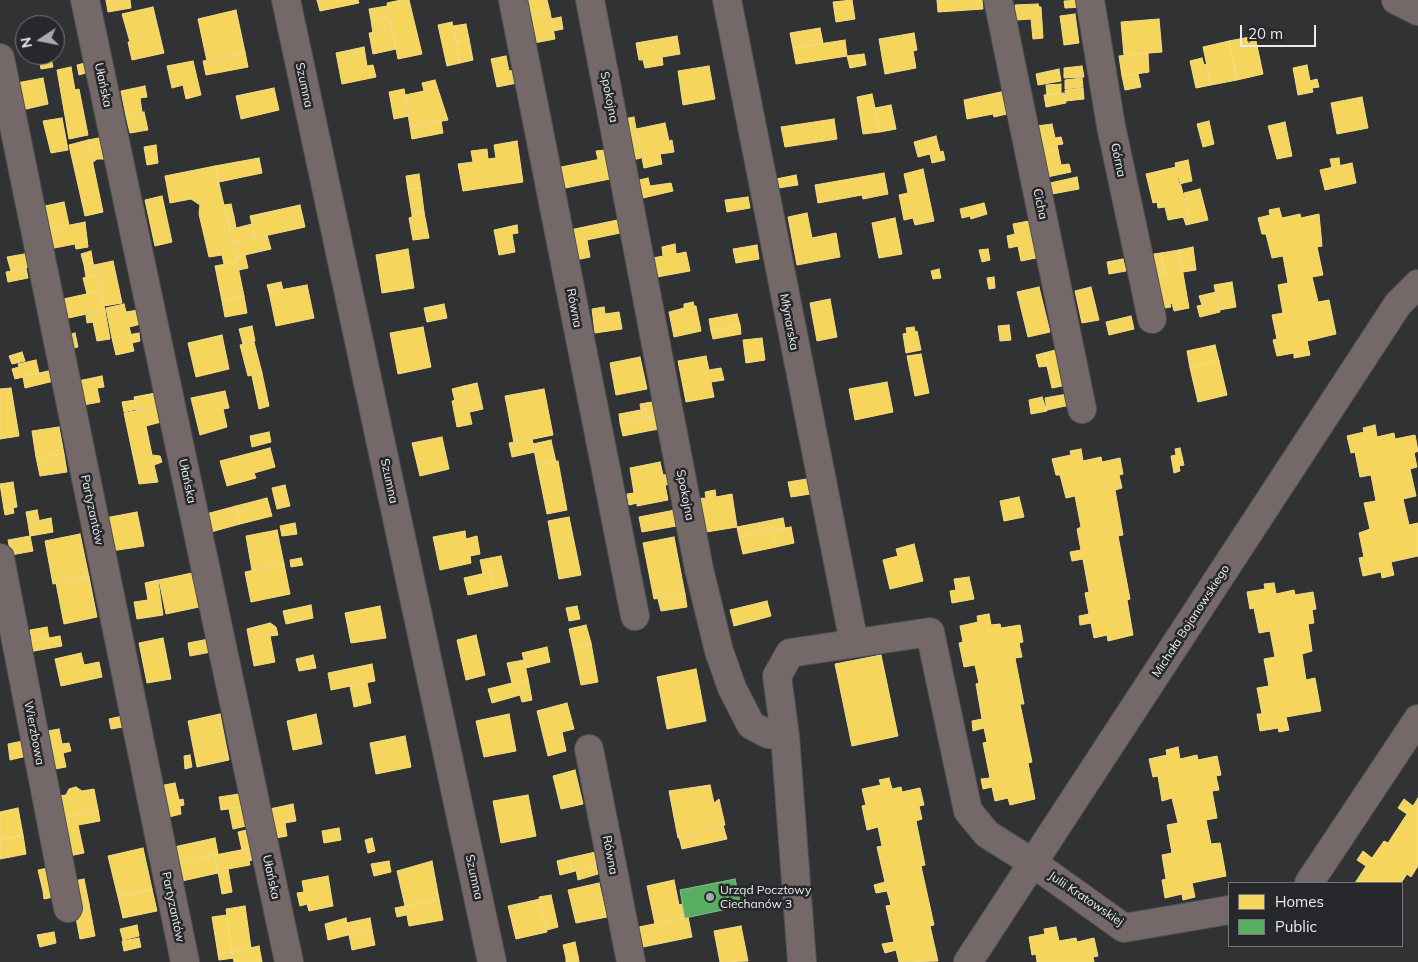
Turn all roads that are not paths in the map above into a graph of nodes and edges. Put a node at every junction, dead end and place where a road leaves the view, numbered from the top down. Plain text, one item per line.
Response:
1 (85, 0) edge
2 (286, 0) edge
3 (513, 0) edge
4 (590, 0) edge
5 (727, 0) edge
6 (998, 0) edge
7 (1090, 0) edge
8 (1396, 0) edge
9 (1418, 11) edge
10 (0, 58) edge
11 (1418, 284) edge
12 (1152, 319) dead end
13 (1082, 409) dead end
14 (0, 558) edge
15 (635, 616) dead end
16 (854, 643) junction
17 (1418, 718) edge
18 (785, 736) junction
19 (589, 749) dead end
20 (1033, 863) junction
21 (1310, 882) edge
22 (68, 908) dead end
23 (1228, 910) edge
24 (185, 962) edge
25 (289, 962) edge
26 (492, 962) edge
27 (631, 962) edge
28 (802, 962) edge
29 (968, 962) edge

1 - 25 street, Ułańska
2 - 26 street, Szumna
3 - 15 street, Równa
4 - 18 street, Spokojna
5 - 16 street, Młynarska
6 - 13 street, Cicha
7 - 12 street, Górna
8 - 9 street
10 - 24 street, Partyzantów
11 - 20 street, Michała Bojanowskiego
14 - 22 street, Wierzbowa
16 - 18 street
16 - 20 street, Julii Kratowskiej
17 - 21 street
18 - 28 street
19 - 27 street, Równa
20 - 23 street, Julii Kratowskiej
20 - 29 street, Michała Bojanowskiego

